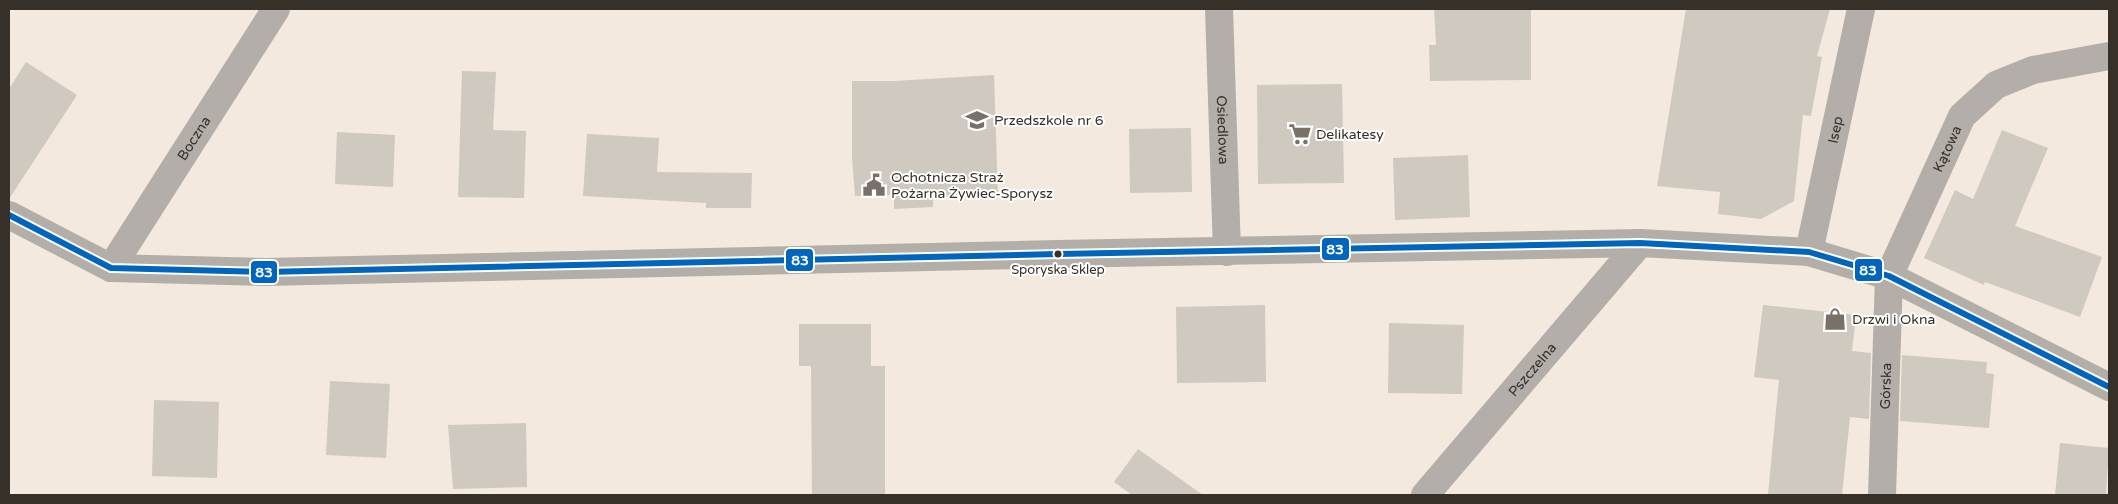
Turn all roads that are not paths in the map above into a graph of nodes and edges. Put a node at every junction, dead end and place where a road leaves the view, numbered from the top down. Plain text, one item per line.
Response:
1 (276, 9) edge
2 (1219, 9) edge
3 (1862, 9) edge
4 (2109, 56) edge
5 (9, 215) edge
6 (1640, 243) junction
7 (1226, 252) junction
8 (1809, 252) junction
9 (111, 268) junction
10 (1889, 276) junction
11 (2109, 387) edge
12 (1425, 495) edge
13 (1882, 495) edge

1 - 9 street, Boczna
2 - 7 street, Osiedlowa
3 - 8 street, Isep
4 - 10 street, Kątowa
5 - 9 street
6 - 7 street
6 - 8 street
6 - 12 street, Pszczelna
7 - 9 street
8 - 10 street
10 - 11 street
10 - 13 street, Górska

